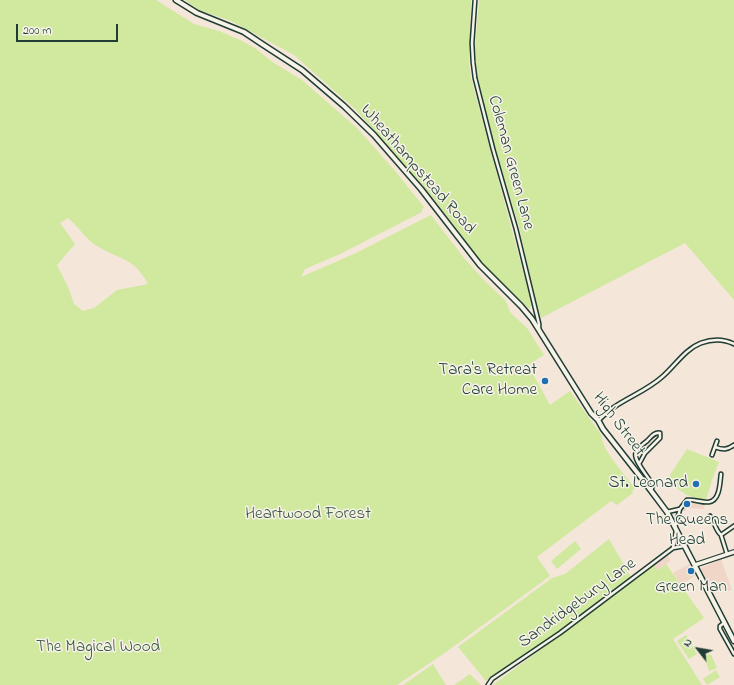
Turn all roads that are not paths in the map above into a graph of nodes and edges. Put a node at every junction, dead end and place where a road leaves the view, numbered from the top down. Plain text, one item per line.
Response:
1 (176, 0) edge
2 (475, 0) edge
3 (538, 330) junction
4 (734, 344) edge
5 (598, 420) junction
6 (717, 441) dead end
7 (734, 445) edge
8 (715, 447) junction
9 (712, 455) dead end
10 (639, 464) junction
11 (721, 474) dead end
12 (651, 490) junction
13 (680, 509) junction
14 (667, 512) junction
15 (710, 516) dead end
16 (734, 526) edge
17 (676, 529) junction
18 (721, 535) junction
19 (684, 546) junction
20 (673, 548) junction
21 (734, 552) edge
22 (727, 554) junction
23 (695, 566) junction
24 (722, 625) junction
25 (734, 641) edge
26 (734, 654) edge
27 (488, 685) edge

1 - 3 main road, Wheathampstead Road
2 - 3 street, Coleman Green Lane
3 - 5 main road, High Street
4 - 5 street
5 - 12 main road, High Street
6 - 8 street
7 - 8 street
8 - 9 street
10 - 10 street
10 - 12 street
11 - 13 street
12 - 14 main road, High Street
13 - 14 street
13 - 17 street
14 - 17 main road, High Street
15 - 18 street
16 - 18 street
17 - 19 main road, High Street
17 - 20 street
18 - 22 street
19 - 20 street, Sandridgebury Lane
19 - 23 main road, High Street
20 - 27 street, Sandridgebury Lane
21 - 22 street
22 - 23 street
23 - 24 main road, High Street
24 - 25 main road, High Street
24 - 26 street

